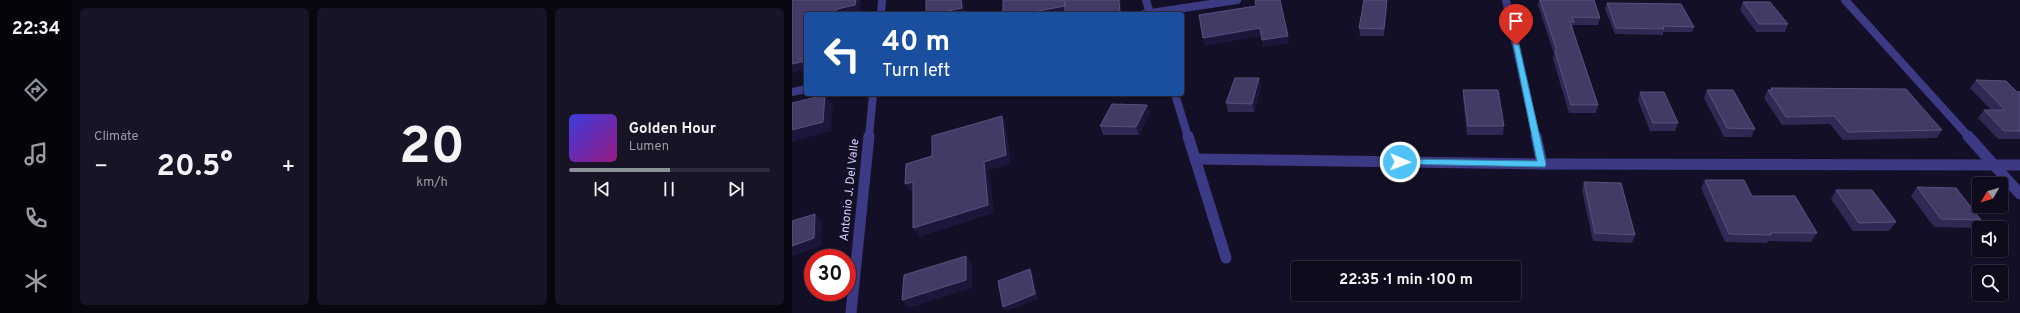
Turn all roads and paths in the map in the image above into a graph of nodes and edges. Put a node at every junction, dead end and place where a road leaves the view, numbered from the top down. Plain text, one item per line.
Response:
1 (882, 0) edge
2 (1146, 0) edge
3 (1237, 0) edge
4 (1506, 0) edge
5 (1844, 0) edge
6 (881, 12) edge
7 (1148, 12) edge
8 (1161, 12) edge
9 (804, 89) edge
10 (792, 92) edge
11 (873, 96) edge
12 (1176, 96) edge
13 (1195, 159) junction
14 (1542, 164) junction
15 (1995, 165) junction
16 (2020, 165) edge
17 (2020, 194) edge
18 (1226, 258) dead end
19 (851, 313) edge

1 - 6 street
2 - 7 street
3 - 8 street
4 - 14 street
5 - 15 street
9 - 10 street
11 - 19 street, Antonio J. Del Valle
12 - 13 street
13 - 14 street
13 - 18 street
14 - 15 street
15 - 16 street
15 - 17 street

